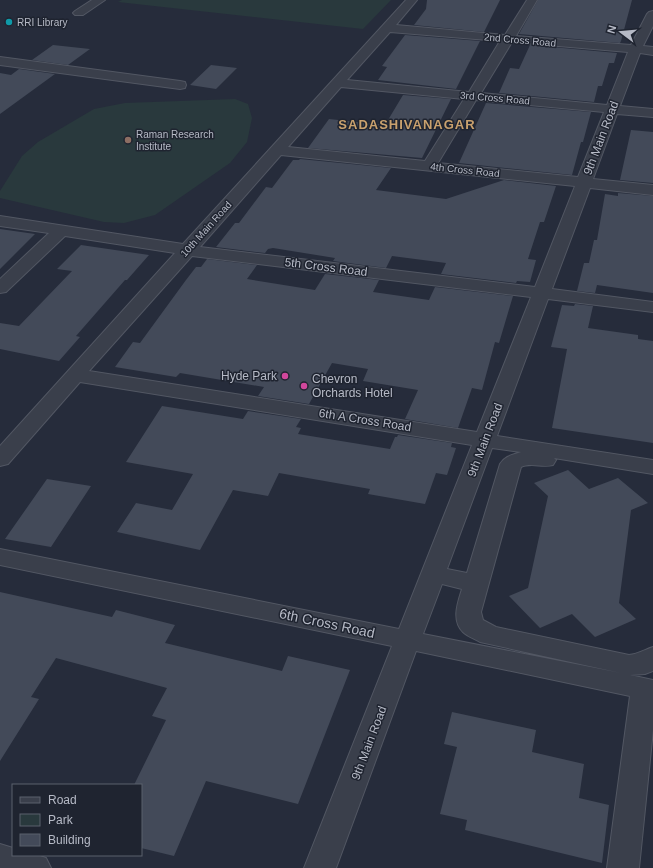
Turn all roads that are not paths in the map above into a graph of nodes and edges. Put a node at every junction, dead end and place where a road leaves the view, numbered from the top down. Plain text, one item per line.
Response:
1 (100, 0) edge
2 (412, 0) edge
3 (532, 0) edge
4 (79, 13) dead end
5 (653, 14) edge
6 (387, 28) junction
7 (507, 39) junction
8 (644, 50) edge
9 (0, 61) edge
10 (126, 77) junction
11 (338, 83) junction
12 (180, 85) dead end
13 (113, 87) dead end
14 (472, 96) junction
15 (613, 109) junction
16 (653, 113) edge
17 (278, 150) junction
18 (429, 166) junction
19 (584, 183) junction
20 (653, 190) edge
21 (0, 221) edge
22 (61, 231) junction
23 (187, 250) junction
24 (0, 288) edge
25 (542, 293) junction
26 (653, 307) edge
27 (76, 375) junction
28 (485, 440) junction
29 (0, 459) edge
30 (476, 465) junction
31 (653, 467) edge
32 (510, 471) junction
33 (653, 480) edge
34 (0, 557) edge
35 (433, 574) junction
36 (476, 583) junction
37 (408, 640) junction
38 (653, 656) edge
39 (649, 689) edge
40 (0, 858) edge
41 (35, 868) edge
42 (320, 868) edge
43 (624, 868) edge

1 - 4 street
2 - 6 street, 10th Main Road
3 - 7 street
5 - 8 street, 9th Main Road
6 - 7 street, 2nd Cross Road
6 - 11 street, 10th Main Road
7 - 8 street, 2nd Cross Road
7 - 14 street
8 - 15 street, 9th Main Road
9 - 10 street
10 - 12 street
10 - 13 street
11 - 14 street, 3rd Cross Road
11 - 17 street, 10th Main Road
14 - 15 street, 3rd Cross Road
14 - 18 street
15 - 16 street, 3rd Cross Road
15 - 19 street, 9th Main Road
17 - 18 street, 4th Cross Road
17 - 23 street, 10th Main Road
18 - 19 street, 4th Cross Road
19 - 20 street, 4th Cross Road
19 - 25 street, 9th Main Road
21 - 22 street, 5th Cross Road
22 - 23 street, 5th Cross Road
22 - 24 street
23 - 25 street, 5th Cross Road
23 - 27 street, 10th Main Road
25 - 26 street, 5th Cross Road
25 - 28 street, 9th Main Road
27 - 28 street, 6th A Cross Road
27 - 29 street, 10th Main Road
28 - 30 street, 9th Main Road
28 - 31 street, 6th A Cross Road
30 - 32 street
30 - 35 street, 9th Main Road
32 - 33 street
32 - 36 street
34 - 37 street, 6th Cross Road
35 - 36 street
35 - 37 street, 9th Main Road
36 - 38 street
37 - 39 street, 6th Cross Road
37 - 42 street, 9th Main Road
39 - 43 street
40 - 41 street

